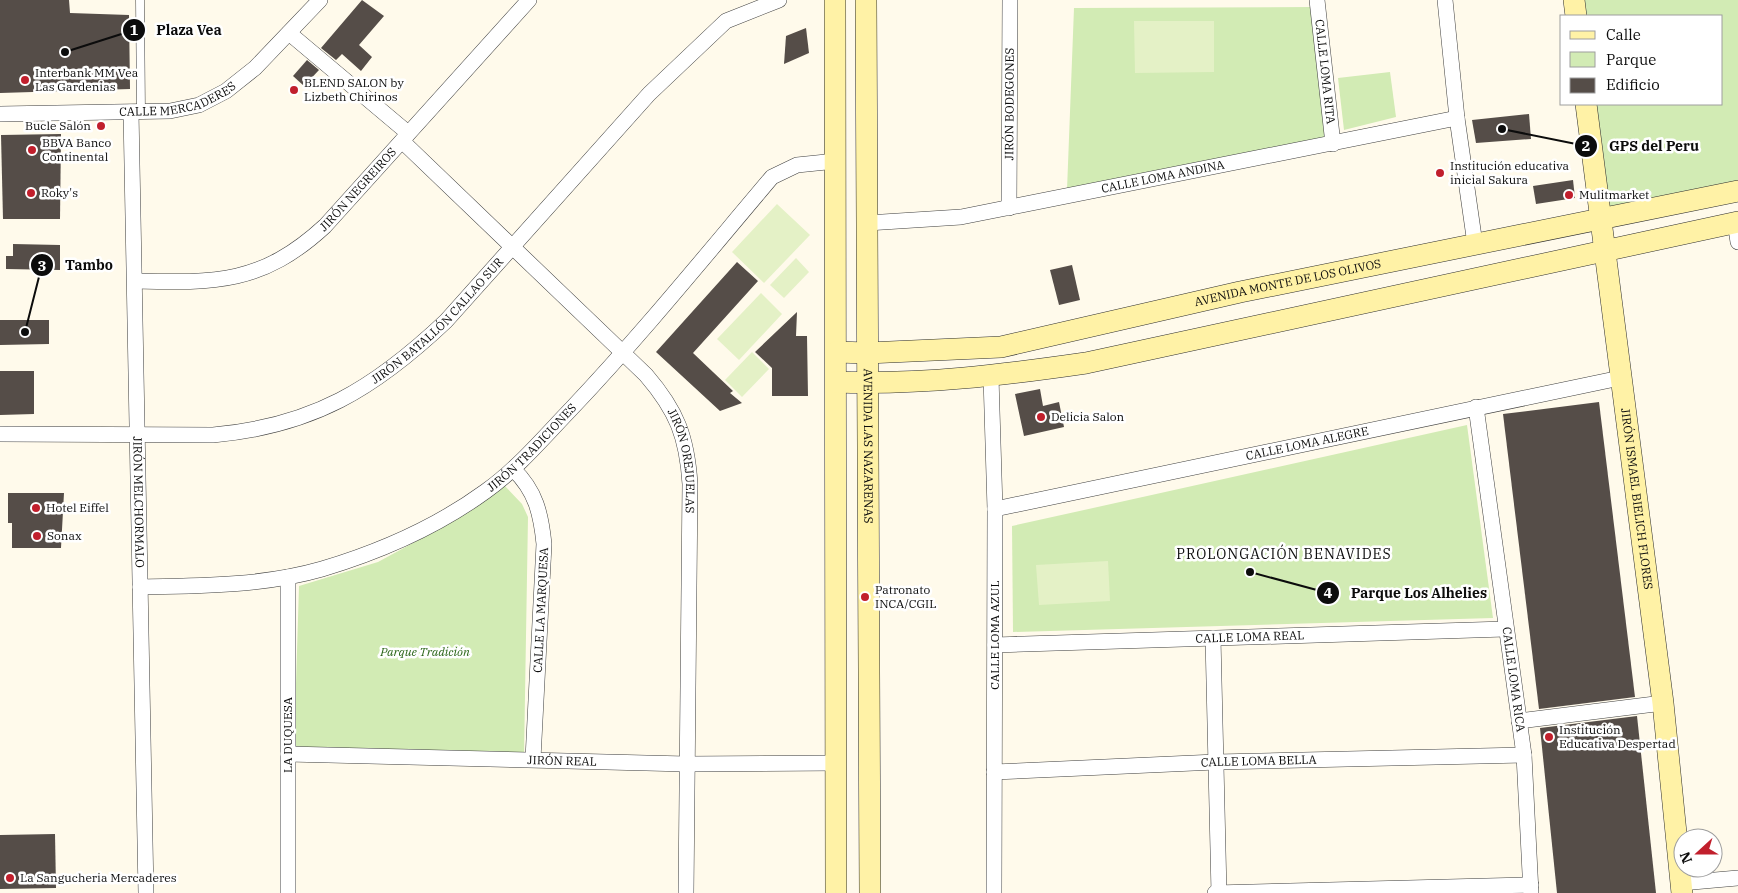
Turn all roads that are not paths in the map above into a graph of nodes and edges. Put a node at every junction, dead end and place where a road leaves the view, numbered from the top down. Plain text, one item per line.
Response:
1 (140, 0) edge
2 (320, 0) edge
3 (529, 0) edge
4 (779, 0) edge
5 (835, 0) edge
6 (866, 0) edge
7 (1010, 0) edge
8 (1317, 0) edge
9 (1444, 0) edge
10 (1574, 0) edge
11 (1576, 15) edge
12 (289, 33) junction
13 (1586, 105) edge
14 (136, 112) junction
15 (0, 114) edge
16 (1457, 118) junction
17 (405, 137) junction
18 (1333, 144) junction
19 (836, 161) junction
20 (1738, 191) edge
21 (1009, 208) junction
22 (1599, 219) junction
23 (867, 222) junction
24 (1737, 228) edge
25 (1475, 244) junction
26 (512, 246) junction
27 (1604, 250) junction
28 (135, 281) junction
29 (836, 352) junction
30 (867, 353) junction
31 (624, 354) junction
32 (990, 377) junction
33 (1620, 378) junction
34 (836, 382) junction
35 (868, 384) junction
36 (1476, 407) junction
37 (0, 434) edge
38 (137, 434) junction
39 (514, 469) junction
40 (995, 509) junction
41 (288, 577) junction
42 (140, 587) junction
43 (1505, 629) junction
44 (1213, 638) junction
45 (995, 646) junction
46 (1662, 703) junction
47 (1519, 721) junction
48 (288, 754) junction
49 (1524, 755) junction
50 (533, 759) junction
51 (1216, 762) junction
52 (686, 764) junction
53 (836, 764) junction
54 (994, 772) junction
55 (1738, 878) edge
56 (1681, 888) edge
57 (1531, 889) edge
58 (146, 893) edge
59 (288, 893) edge
60 (686, 893) edge
61 (836, 893) edge
62 (870, 893) edge
63 (994, 893) edge
64 (1215, 893) edge
65 (1219, 893) edge

1 - 14 lane
2 - 12 street, CALLE MERCADERES
3 - 17 street, JIRÓN NEGREIROS
4 - 26 street, JIRÓN BATALLÓN CALLAO SUR
5 - 19 street
6 - 23 street, AVENIDA LAS NAZARENAS
7 - 21 street, JIRÓN BODEGONES
8 - 18 street, CALLE LOMA RITA
9 - 16 street
10 - 11 street
12 - 14 street, CALLE MERCADERES
12 - 17 street, JIRÓN OREJUELAS
13 - 22 street, JIRÓN ISMAEL BIELICH FLORES
14 - 15 street, CALLE MERCADERES
14 - 28 street, JIRÓN MELCHORMALO
16 - 18 street, CALLE LOMA ANDINA
16 - 25 street
17 - 26 street, JIRÓN OREJUELAS
17 - 28 street, JIRÓN NEGREIROS
18 - 21 street, CALLE LOMA ANDINA
19 - 29 street
19 - 31 street, JIRÓN TRADICIONES
20 - 22 street, AVENIDA MONTE DE LOS OLIVOS
21 - 23 street, CALLE LOMA ANDINA
22 - 25 street, AVENIDA MONTE DE LOS OLIVOS
22 - 27 street, JIRÓN ISMAEL BIELICH FLORES
23 - 30 street, AVENIDA LAS NAZARENAS
24 - 27 street
25 - 30 street, AVENIDA MONTE DE LOS OLIVOS
26 - 31 street, JIRÓN OREJUELAS
26 - 38 street, JIRÓN BATALLÓN CALLAO SUR
27 - 32 street
27 - 33 street, JIRÓN ISMAEL BIELICH FLORES
28 - 38 street, JIRÓN MELCHORMALO
29 - 30 street, AVENIDA MONTE DE LOS OLIVOS
29 - 34 street
30 - 35 street, AVENIDA LAS NAZARENAS
31 - 39 street, JIRÓN TRADICIONES
31 - 52 street, JIRÓN OREJUELAS
32 - 35 street
32 - 40 street, CALLE LOMA AZUL
33 - 36 street, CALLE LOMA ALEGRE
33 - 46 street, JIRÓN ISMAEL BIELICH FLORES
34 - 35 street
34 - 53 street
35 - 62 street, AVENIDA LAS NAZARENAS
36 - 40 street, CALLE LOMA ALEGRE
36 - 43 street, CALLE LOMA RICA
37 - 38 street, JIRÓN BATALLÓN CALLAO SUR
38 - 42 street, JIRÓN MELCHORMALO
39 - 41 street, JIRÓN TRADICIONES
39 - 50 street, CALLE LA MARQUESA
40 - 45 street, CALLE LOMA AZUL
41 - 42 street, JIRÓN TRADICIONES
41 - 48 street, LA DUQUESA
42 - 58 street, JIRÓN MELCHORMALO
43 - 44 street, CALLE LOMA REAL
43 - 47 street, CALLE LOMA RICA
44 - 45 street, CALLE LOMA REAL
44 - 51 street
45 - 54 street, CALLE LOMA AZUL
46 - 47 street
46 - 56 street, JIRÓN ISMAEL BIELICH FLORES
47 - 49 street, CALLE LOMA RICA
48 - 50 street, JIRÓN REAL
48 - 59 street, LA DUQUESA
49 - 51 street, CALLE LOMA BELLA
49 - 57 street, CALLE LOMA RICA
50 - 52 street, JIRÓN REAL
51 - 54 street, CALLE LOMA BELLA
51 - 65 street
52 - 53 street, JIRÓN REAL
52 - 60 street, JIRÓN OREJUELAS
53 - 61 street
54 - 63 street, CALLE LOMA AZUL
55 - 56 street
57 - 65 street
64 - 65 street

